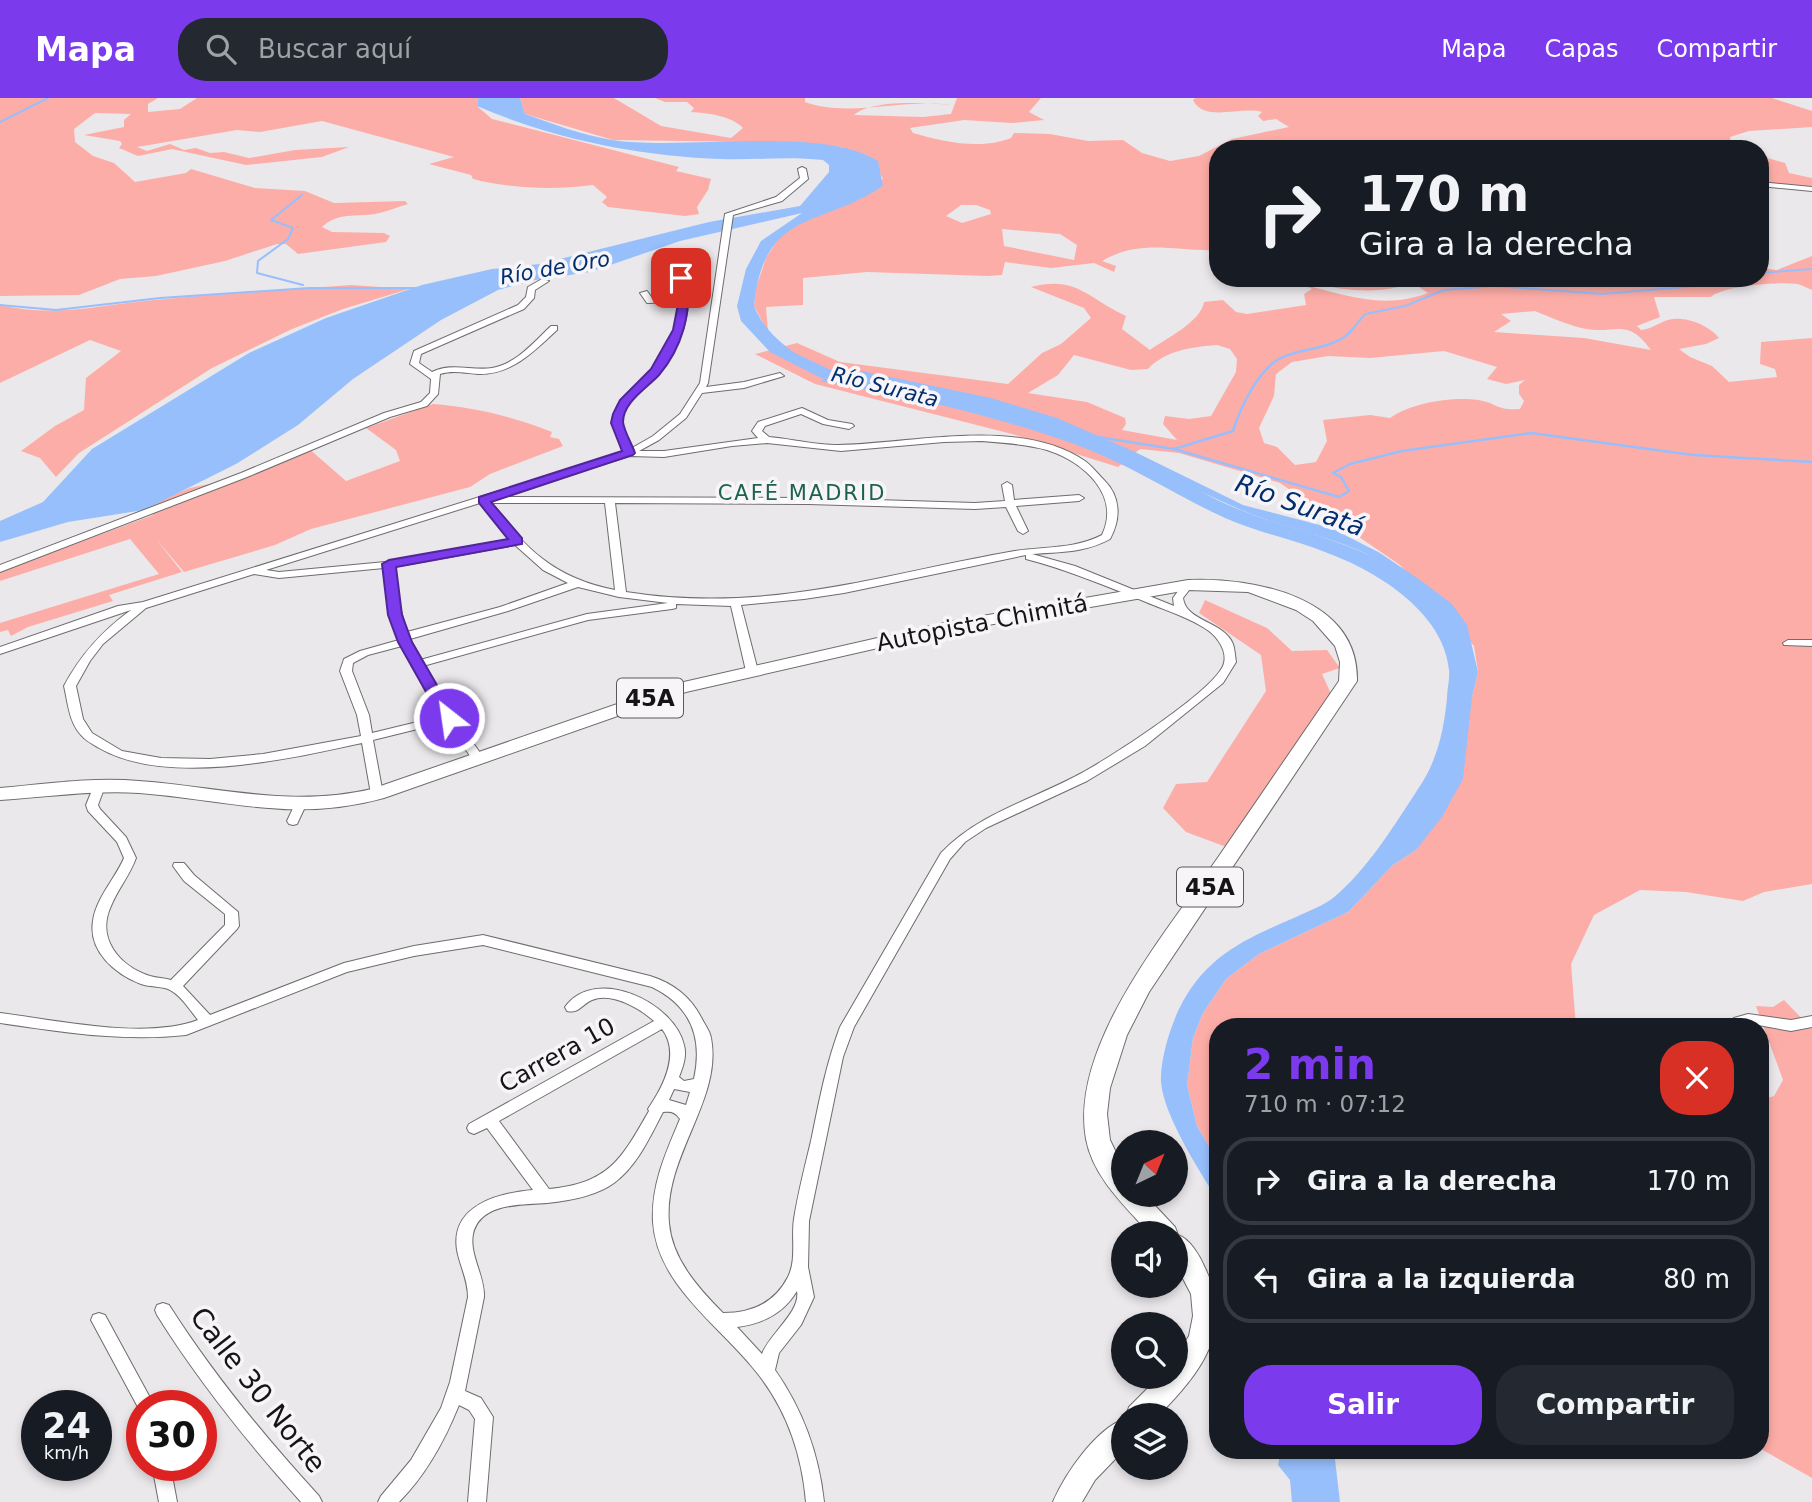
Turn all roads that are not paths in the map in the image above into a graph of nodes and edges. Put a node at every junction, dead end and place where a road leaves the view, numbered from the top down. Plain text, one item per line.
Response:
1 (802, 169) dead end
2 (1769, 185) edge
3 (1812, 189) edge
4 (727, 234) joint
5 (676, 268) dead end
6 (545, 281) dead end
7 (644, 293) dead end
8 (685, 299) junction
9 (554, 328) dead end
10 (780, 376) dead end
11 (433, 377) junction
12 (701, 390) junction
13 (849, 426) dead end
14 (766, 440) junction
15 (629, 453) junction
16 (1007, 485) dead end
17 (1079, 498) dead end
18 (483, 500) junction
19 (610, 500) junction
20 (1010, 504) junction
21 (1023, 531) dead end
22 (517, 541) junction
23 (1016, 554) junction
24 (389, 564) junction
25 (0, 569) edge
26 (251, 572) junction
27 (579, 583) junction
28 (1188, 586) junction
29 (1099, 591) junction
30 (621, 594) junction
31 (1134, 594) junction
32 (690, 604) junction
33 (736, 605) junction
34 (144, 606) junction
35 (1187, 615) junction
36 (404, 639) junction
37 (1788, 643) dead end
38 (1812, 643) edge
39 (0, 651) edge
40 (418, 664) junction
41 (752, 671) junction
42 (449, 718) junction
43 (366, 739) junction
44 (477, 757) junction
45 (99, 786) junction
46 (377, 793) junction
47 (0, 794) edge
48 (179, 866) dead end
49 (174, 986) junction
50 (572, 1007) dead end
51 (0, 1018) edge
52 (207, 1021) junction
53 (1812, 1021) edge
54 (663, 1022) junction
55 (1769, 1023) edge
56 (672, 1077) junction
57 (703, 1079) junction
58 (655, 1109) junction
59 (687, 1118) junction
60 (489, 1119) junction
61 (474, 1128) dead end
62 (1111, 1167) edge
63 (546, 1197) junction
64 (1142, 1208) edge
65 (1154, 1221) edge
66 (1188, 1259) edge
67 (800, 1267) junction
68 (163, 1310) dead end
69 (99, 1320) dead end
70 (719, 1320) junction
71 (766, 1372) junction
72 (138, 1390) edge
73 (454, 1395) junction
74 (1151, 1403) edge
75 (1111, 1444) edge
76 (164, 1481) edge
77 (168, 1502) edge
78 (313, 1502) edge
79 (387, 1502) edge
80 (477, 1502) edge
81 (815, 1502) edge
82 (1067, 1502) edge

1 - 4 street
2 - 3 street
4 - 12 street
5 - 8 street
6 - 11 street
7 - 8 street
8 - 15 street
9 - 11 street
10 - 12 street
11 - 25 street
12 - 15 street
13 - 14 street
14 - 15 street
14 - 23 street
15 - 18 street
16 - 20 street
17 - 20 street
18 - 19 street
18 - 22 street
18 - 26 street
19 - 20 street
19 - 30 street
20 - 21 street
22 - 24 street
22 - 27 street
23 - 29 street
23 - 33 street
24 - 26 street
24 - 36 street
26 - 34 street
27 - 30 street
27 - 36 street
28 - 31 highway, Autopista Chimitá / 45A
28 - 35 street
28 - 62 highway, Autopista Chimitá / 45A
29 - 31 highway, Autopista Chimitá / 45A
29 - 41 highway, Autopista Chimitá / 45A
30 - 32 street
31 - 35 street
32 - 33 street
32 - 40 street
33 - 41 street
34 - 39 street
34 - 43 street
35 - 67 street
36 - 40 street
36 - 43 street
37 - 38 street
40 - 42 street
41 - 44 highway, Autopista Chimitá / 45A
42 - 43 street
42 - 44 street
43 - 46 street
44 - 46 highway, Autopista Chimitá / 45A
45 - 46 highway, Autopista Chimitá / 45A
45 - 47 highway, Autopista Chimitá / 45A
45 - 49 street
48 - 49 street
49 - 52 street
50 - 54 street
51 - 52 street
52 - 57 street
53 - 55 street
54 - 56 street
54 - 60 street, Carrera 10
56 - 57 street
56 - 58 street
57 - 59 street
58 - 59 street
58 - 63 street
59 - 70 street
60 - 61 street, Carrera 10
60 - 63 street
63 - 73 street
64 - 65 highway
66 - 74 highway
67 - 70 street
67 - 71 street
68 - 78 street, Calle 30 Norte
69 - 72 street
70 - 71 street
71 - 81 street
73 - 79 street
73 - 80 street
75 - 82 highway
76 - 77 street

